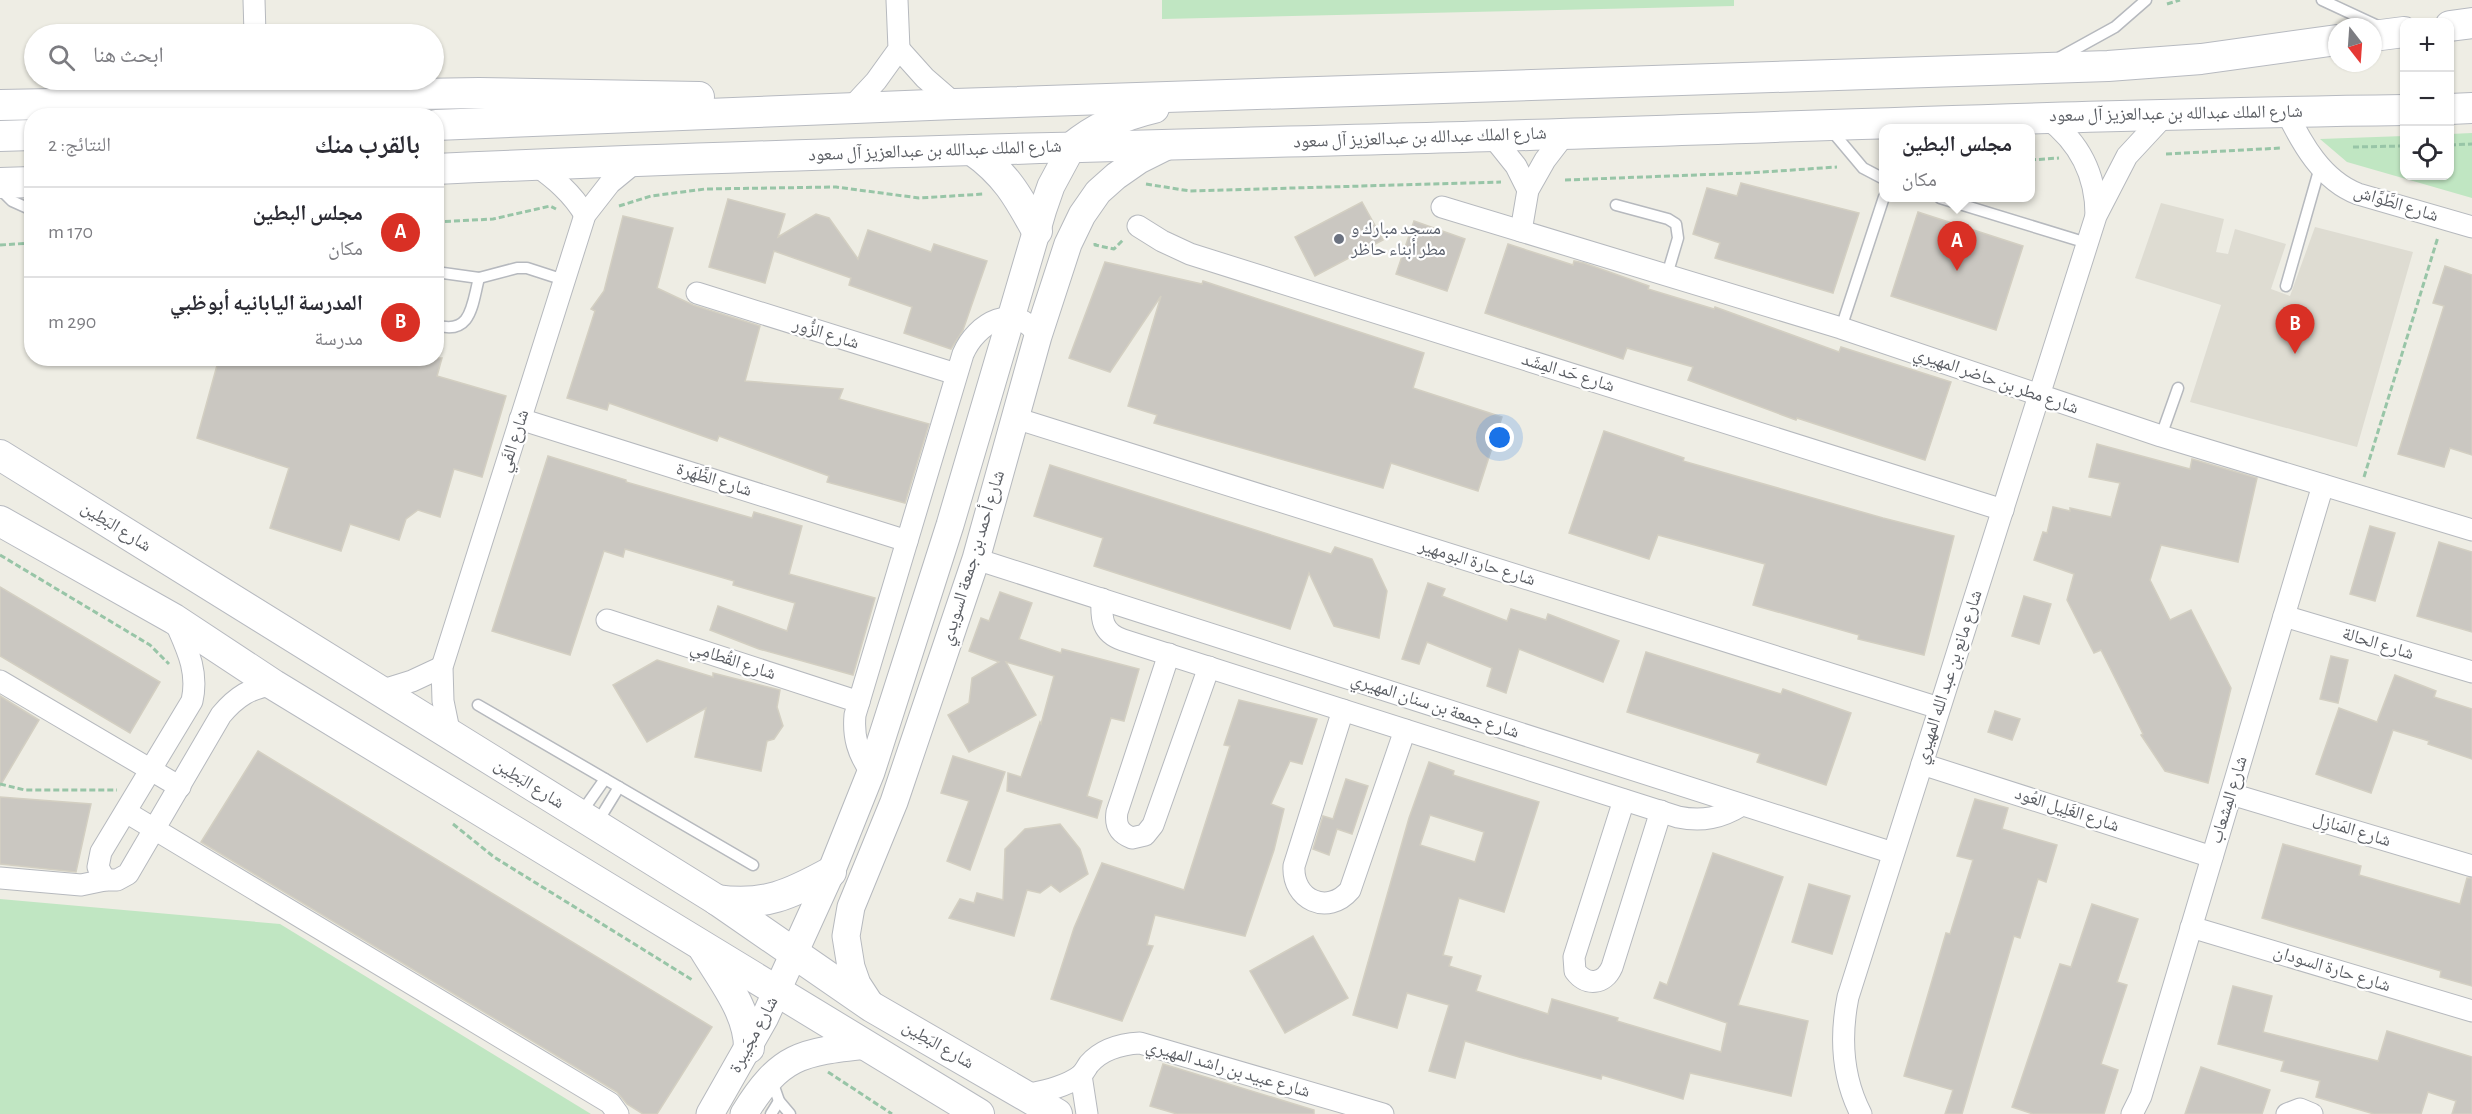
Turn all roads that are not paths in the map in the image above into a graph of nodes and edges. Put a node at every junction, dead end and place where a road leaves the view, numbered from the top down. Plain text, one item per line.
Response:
1 (254, 0) edge
2 (897, 0) edge
3 (2146, 0) edge
4 (2322, 0) edge
5 (2472, 23) edge
6 (255, 24) edge
7 (2454, 25) edge
8 (2390, 33) edge
9 (2328, 41) edge
10 (899, 49) junction
11 (2040, 67) junction
12 (224, 90) edge
13 (275, 90) edge
14 (399, 90) edge
15 (1204, 96) junction
16 (211, 101) junction
17 (0, 105) edge
18 (955, 105) junction
19 (2472, 108) edge
20 (2454, 109) edge
21 (849, 110) junction
22 (2400, 110) edge
23 (2286, 111) junction
24 (2166, 114) junction
25 (2047, 118) junction
26 (444, 125) edge
27 (1827, 125) junction
28 (1565, 134) junction
29 (24, 135) edge
30 (0, 136) edge
31 (1492, 136) junction
32 (1172, 144) junction
33 (1072, 147) junction
34 (972, 150) junction
35 (638, 160) junction
36 (534, 164) junction
37 (2320, 167) junction
38 (444, 169) edge
39 (1879, 176) edge
40 (24, 182) edge
41 (0, 183) edge
42 (0, 189) edge
43 (1528, 190) junction
44 (1882, 202) edge
45 (1954, 202) edge
46 (1616, 205) dead end
47 (24, 206) edge
48 (1442, 207) dead end
49 (585, 215) junction
50 (2096, 216) junction
51 (1138, 225) road end
52 (2472, 227) edge
53 (1037, 231) junction
54 (1521, 231) junction
55 (2087, 243) junction
56 (444, 273) edge
57 (1667, 275) junction
58 (479, 278) junction
59 (564, 280) junction
60 (2286, 286) dead end
61 (697, 293) dead end
62 (1011, 318) junction
63 (444, 327) edge
64 (1841, 328) junction
65 (1038, 336) junction
66 (956, 374) junction
67 (2178, 388) dead end
68 (2039, 396) junction
69 (1015, 418) junction
70 (520, 419) junction
71 (2161, 436) junction
72 (0, 455) edge
73 (2324, 485) junction
74 (2002, 510) junction
75 (0, 521) edge
76 (950, 525) junction
77 (2472, 530) edge
78 (907, 541) junction
79 (976, 559) junction
80 (1102, 599) junction
81 (2284, 616) junction
82 (174, 619) junction
83 (607, 620) dead end
84 (1169, 654) junction
85 (442, 667) junction
86 (1209, 667) junction
87 (2472, 672) edge
88 (0, 681) edge
89 (274, 684) junction
90 (380, 691) junction
91 (859, 702) junction
92 (478, 705) dead end
93 (1939, 708) junction
94 (1343, 710) junction
95 (1405, 730) junction
96 (450, 735) junction
97 (1922, 764) junction
98 (152, 770) junction
99 (871, 772) junction
100 (605, 779) junction
101 (180, 787) junction
102 (618, 787) junction
103 (2231, 794) junction
104 (1624, 800) junction
105 (1742, 805) junction
106 (1660, 812) junction
107 (126, 813) junction
108 (587, 820) junction
109 (155, 830) junction
110 (1893, 853) junction
111 (2212, 857) junction
112 (753, 865) dead end
113 (2472, 866) edge
114 (831, 870) junction
115 (0, 878) edge
116 (105, 880) junction
117 (861, 885) junction
118 (717, 900) junction
119 (2191, 927) junction
120 (703, 946) junction
121 (794, 954) junction
122 (777, 991) junction
123 (872, 1007) junction
124 (2472, 1011) edge
125 (867, 1045) junction
126 (749, 1048) junction
127 (1081, 1075) junction
128 (775, 1088) junction
129 (1026, 1095) junction
130 (618, 1114) edge
131 (710, 1114) edge
132 (744, 1114) edge
133 (771, 1114) edge
134 (790, 1114) edge
135 (979, 1114) edge
136 (1057, 1114) edge
137 (1088, 1114) edge
138 (1383, 1114) edge
139 (1862, 1114) edge
140 (2132, 1114) edge
141 (2287, 1114) edge
142 (2312, 1114) edge

1 - 6 street
2 - 10 street
3 - 11 lane
4 - 8 lane
5 - 7 main road
9 - 11 main road
10 - 18 street
10 - 21 street
11 - 15 main road
12 - 16 street
13 - 16 main road
14 - 21 main road
15 - 18 main road
15 - 33 main road
16 - 17 main road
18 - 21 main road
19 - 20 main road
21 - 26 main road
22 - 23 main road, شارع الملك عبدالله بن عبدالعزيز آل سعود
23 - 24 main road, شارع الملك عبدالله بن عبدالعزيز آل سعود
23 - 37 street, شارع الطَّوَّاش
24 - 25 main road, شارع الملك عبدالله بن عبدالعزيز آل سعود
24 - 50 street, شارع مانع بن عبد الله المهيري
25 - 27 main road, شارع الملك عبدالله بن عبدالعزيز آل سعود
25 - 50 street, شارع مانع بن عبد الله المهيري
27 - 28 main road, شارع الملك عبدالله بن عبدالعزيز آل سعود
27 - 39 lane
28 - 31 main road, شارع الملك عبدالله بن عبدالعزيز آل سعود
28 - 43 street
29 - 30 main road
31 - 32 main road, شارع الملك عبدالله بن عبدالعزيز آل سعود
31 - 43 street
32 - 33 main road, شارع الملك عبدالله بن عبدالعزيز آل سعود
32 - 65 street, شارع أحمد بن جمعة السويدي
33 - 34 main road, شارع الملك عبدالله بن عبدالعزيز آل سعود
33 - 53 street, شارع أحمد بن جمعة السويدي
34 - 35 main road, شارع الملك عبدالله بن عبدالعزيز آل سعود
34 - 53 main road
35 - 36 main road, شارع الملك عبدالله بن عبدالعزيز آل سعود
35 - 49 street, شارع الفَي
36 - 38 main road, شارع الملك عبدالله بن عبدالعزيز آل سعود
36 - 49 street
37 - 52 street, شارع الطَّوَّاش
37 - 60 lane
40 - 41 main road
42 - 47 lane
43 - 54 street
44 - 64 lane
45 - 55 lane
46 - 57 lane
48 - 54 street, شارع مطر بن حاضر المهيري
49 - 59 street, شارع الفَي
50 - 55 street, شارع مانع بن عبد الله المهيري
51 - 74 street, شارع حَد المِشَد
53 - 62 street, شارع أحمد بن جمعة السويدي
54 - 57 street, شارع مطر بن حاضر المهيري
55 - 68 street, شارع مانع بن عبد الله المهيري
56 - 58 lane
57 - 64 street, شارع مطر بن حاضر المهيري
58 - 59 lane
58 - 63 lane
59 - 70 street, شارع الفَي
61 - 66 street, شارع الزُّور
62 - 65 street
62 - 66 street
62 - 76 street, شارع أحمد بن جمعة السويدي
64 - 68 street, شارع مطر بن حاضر المهيري
65 - 69 street, شارع أحمد بن جمعة السويدي
66 - 78 street
67 - 71 lane
68 - 71 street, شارع مطر بن حاضر المهيري
68 - 74 street, شارع مانع بن عبد الله المهيري
69 - 79 street, شارع أحمد بن جمعة السويدي
69 - 93 street, شارع حارة البومهير
70 - 78 street, شارع الظَّهَرة
70 - 85 street, شارع الفَي
71 - 73 street, شارع مطر بن حاضر المهيري
72 - 90 main road, شارع البَطِين
73 - 77 street, شارع مطر بن حاضر المهيري
73 - 81 street, شارع المِشعاب
74 - 93 street, شارع مانع بن عبد الله المهيري
75 - 82 main road, شارع البَطِين
76 - 79 street
76 - 99 street, شارع أحمد بن جمعة السويدي
78 - 91 street
79 - 80 street, شارع جمعة بن سنان المهيري
79 - 117 street, شارع أحمد بن جمعة السويدي
80 - 84 street
80 - 105 street, شارع جمعة بن سنان المهيري
81 - 87 street, شارع الحالة
81 - 103 street, شارع المِشعاب
82 - 89 main road, شارع البَطِين
82 - 98 street
83 - 91 street, شارع القُطامِي
84 - 86 street
84 - 86 street
85 - 90 street
85 - 96 street, شارع الفَي
86 - 94 street
88 - 98 street
89 - 101 street
89 - 120 main road, شارع البَطِين
90 - 96 main road, شارع البَطِين
91 - 99 street
92 - 100 lane
93 - 97 street, شارع مانع بن عبد الله المهيري
94 - 95 street
94 - 95 street, شارع جمعة بن سنان المهيري
95 - 104 street
96 - 108 main road, شارع البَطِين
97 - 110 street, شارع مانع بن عبد الله المهيري
97 - 111 street, شارع الغَلِيل العُود
98 - 101 street
98 - 107 street
99 - 114 street, شارع أحمد بن جمعة السويدي
100 - 102 lane
100 - 108 lane
101 - 109 street
102 - 108 lane
102 - 112 lane
103 - 111 street, شارع المِشعاب
103 - 113 street, شارع المَنازِل
104 - 106 street
104 - 106 street
105 - 106 street
105 - 110 street, شارع جمعة بن سنان المهيري
107 - 109 street
107 - 116 street
108 - 118 main road, شارع البَطِين
109 - 116 street
109 - 130 street
110 - 139 street, شارع مانع بن عبد الله المهيري
111 - 119 street, شارع المِشعاب
114 - 117 street
114 - 118 main road
114 - 121 street, شارع أحمد بن جمعة السويدي
115 - 116 street
117 - 123 street, شارع أحمد بن جمعة السويدي
118 - 121 main road, شارع البَطِين
119 - 124 street, شارع حارة السودان
119 - 140 street, شارع المِشعاب
120 - 122 main road, شارع البَطِين
120 - 126 main road
121 - 122 street, شارع مجَيبرة
121 - 123 main road, شارع البَطِين
122 - 125 main road, شارع البَطِين
122 - 126 street, شارع مجَيبرة
123 - 129 main road, شارع البَطِين
125 - 128 street, شارع مجَيبرة
125 - 135 main road, شارع البَطِين
126 - 131 street, شارع مجَيبرة
127 - 129 street, شارع عبيد بن راشد المهيري
127 - 137 street
127 - 138 street, شارع عبيد بن راشد المهيري
128 - 132 street, شارع مجَيبرة
128 - 133 lane
128 - 134 lane
129 - 136 main road, شارع البَطِين
141 - 142 street

